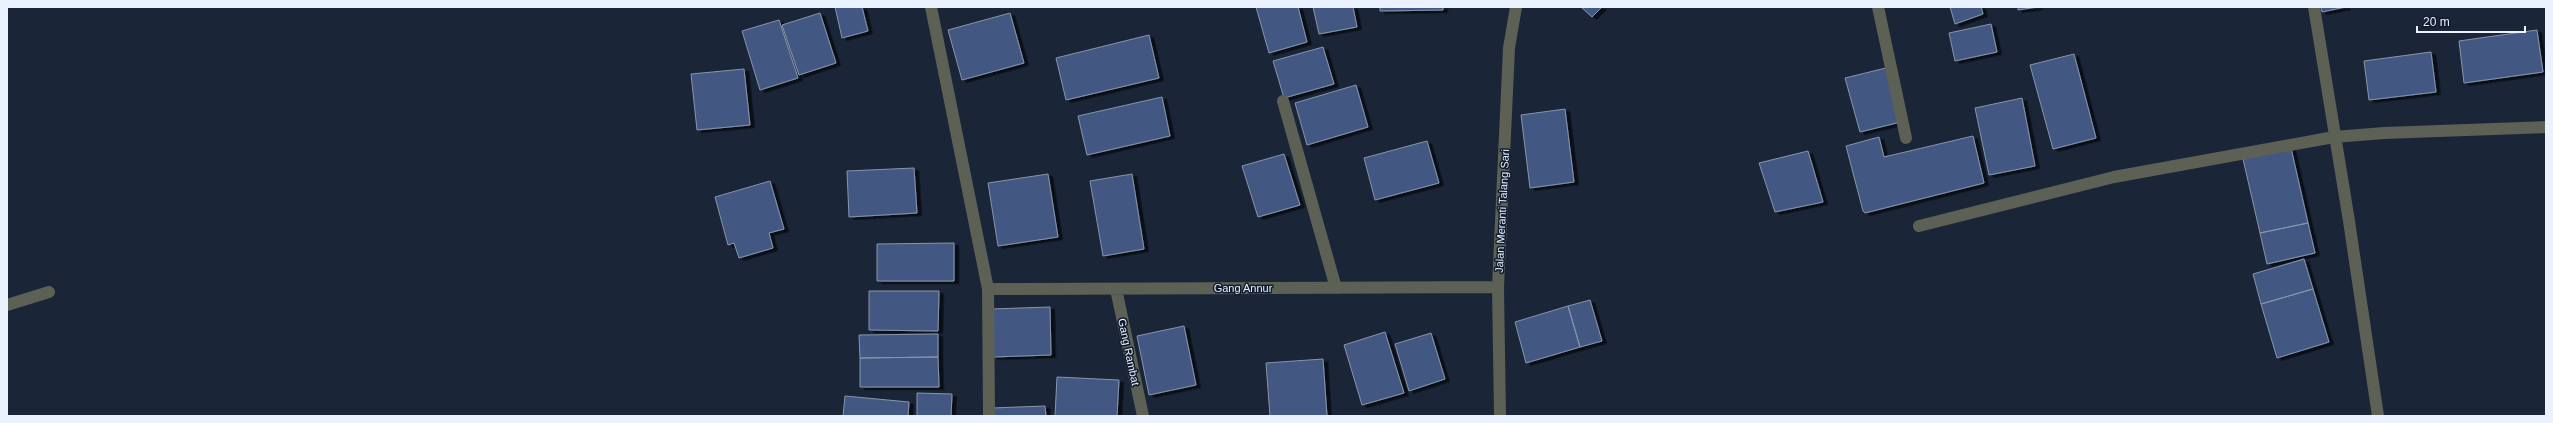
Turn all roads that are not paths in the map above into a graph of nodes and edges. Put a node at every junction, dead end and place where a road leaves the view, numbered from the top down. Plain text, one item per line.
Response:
1 (931, 7) edge
2 (1516, 7) edge
3 (1878, 7) edge
4 (2314, 7) edge
5 (1283, 101) dead end
6 (2546, 127) edge
7 (2334, 137) junction
8 (1906, 138) dead end
9 (1919, 226) dead end
10 (1498, 287) junction
11 (1336, 288) junction
12 (988, 289) junction
13 (1116, 289) junction
14 (49, 292) dead end
15 (7, 305) edge
16 (990, 416) edge
17 (1143, 416) edge
18 (1500, 416) edge
19 (2378, 416) edge

1 - 12 street
2 - 10 street, Jalan Meranti Talang Sari
3 - 8 street
4 - 7 street
5 - 11 street
6 - 7 street
7 - 9 street
7 - 19 street
10 - 11 street, Gang Annur
10 - 18 street, Jalan Meranti Talang Sari
11 - 13 street, Gang Annur
12 - 13 street, Gang Annur
12 - 16 street
13 - 17 street, Gang Rambat
14 - 15 street

